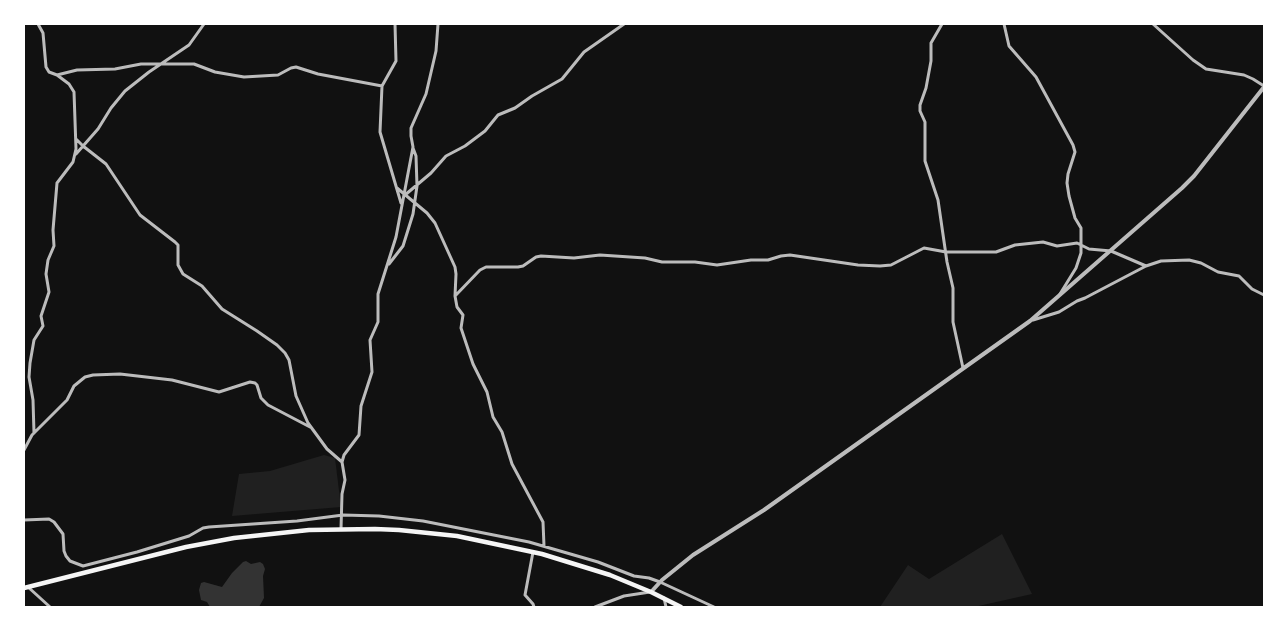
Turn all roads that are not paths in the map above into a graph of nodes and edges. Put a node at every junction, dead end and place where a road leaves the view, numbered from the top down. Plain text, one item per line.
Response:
1 (38, 24) edge
2 (204, 24) edge
3 (394, 24) edge
4 (438, 24) edge
5 (624, 24) edge
6 (942, 24) edge
7 (1004, 24) edge
8 (1153, 24) edge
9 (162, 64) junction
10 (57, 75) junction
11 (382, 86) junction
12 (1264, 87) edge
13 (76, 139) junction
14 (83, 146) junction
15 (413, 147) junction
16 (74, 156) junction
17 (417, 186) junction
18 (397, 188) junction
19 (404, 195) junction
20 (414, 202) junction
21 (402, 204) junction
22 (1081, 245) junction
23 (1111, 251) junction
24 (946, 252) junction
25 (388, 266) junction
26 (1146, 266) junction
27 (1060, 294) junction
28 (1264, 294) edge
29 (454, 296) junction
30 (1030, 321) junction
31 (962, 368) junction
32 (312, 428) junction
33 (34, 433) junction
34 (24, 450) edge
35 (342, 462) junction
36 (343, 515) junction
37 (24, 520) edge
38 (341, 529) junction
39 (544, 546) junction
40 (534, 552) junction
41 (660, 582) junction
42 (26, 588) edge
43 (651, 592) junction
44 (664, 598) junction
45 (50, 607) edge
46 (534, 607) edge
47 (595, 607) edge
48 (666, 607) edge
49 (681, 607) edge
50 (714, 607) edge

1 - 10 street
2 - 9 street
3 - 11 street
4 - 15 street
5 - 17 street
6 - 24 street
7 - 22 street
8 - 12 street
9 - 10 street
9 - 11 street
9 - 14 street
10 - 13 street
11 - 18 street
12 - 23 street
13 - 14 street
13 - 16 street
14 - 16 street
14 - 32 street
15 - 17 street
15 - 19 street
16 - 33 street
17 - 19 street
17 - 20 street
18 - 19 street
18 - 21 street
19 - 20 street
19 - 21 street
20 - 25 street
20 - 29 street
21 - 25 street
22 - 23 street
22 - 24 street
22 - 27 street
23 - 26 street
23 - 27 street
24 - 29 street
24 - 31 street
25 - 35 street
26 - 28 street
26 - 30 street
27 - 30 street
29 - 39 street
30 - 31 street
31 - 41 street
32 - 33 street
32 - 35 street
33 - 34 street
35 - 36 street
36 - 37 street
36 - 38 street
36 - 39 street
38 - 40 main road
38 - 42 main road
39 - 41 street
40 - 43 main road
40 - 46 street
41 - 43 street
41 - 50 street
42 - 45 street
43 - 44 main road
43 - 47 street
44 - 48 street
44 - 49 main road

